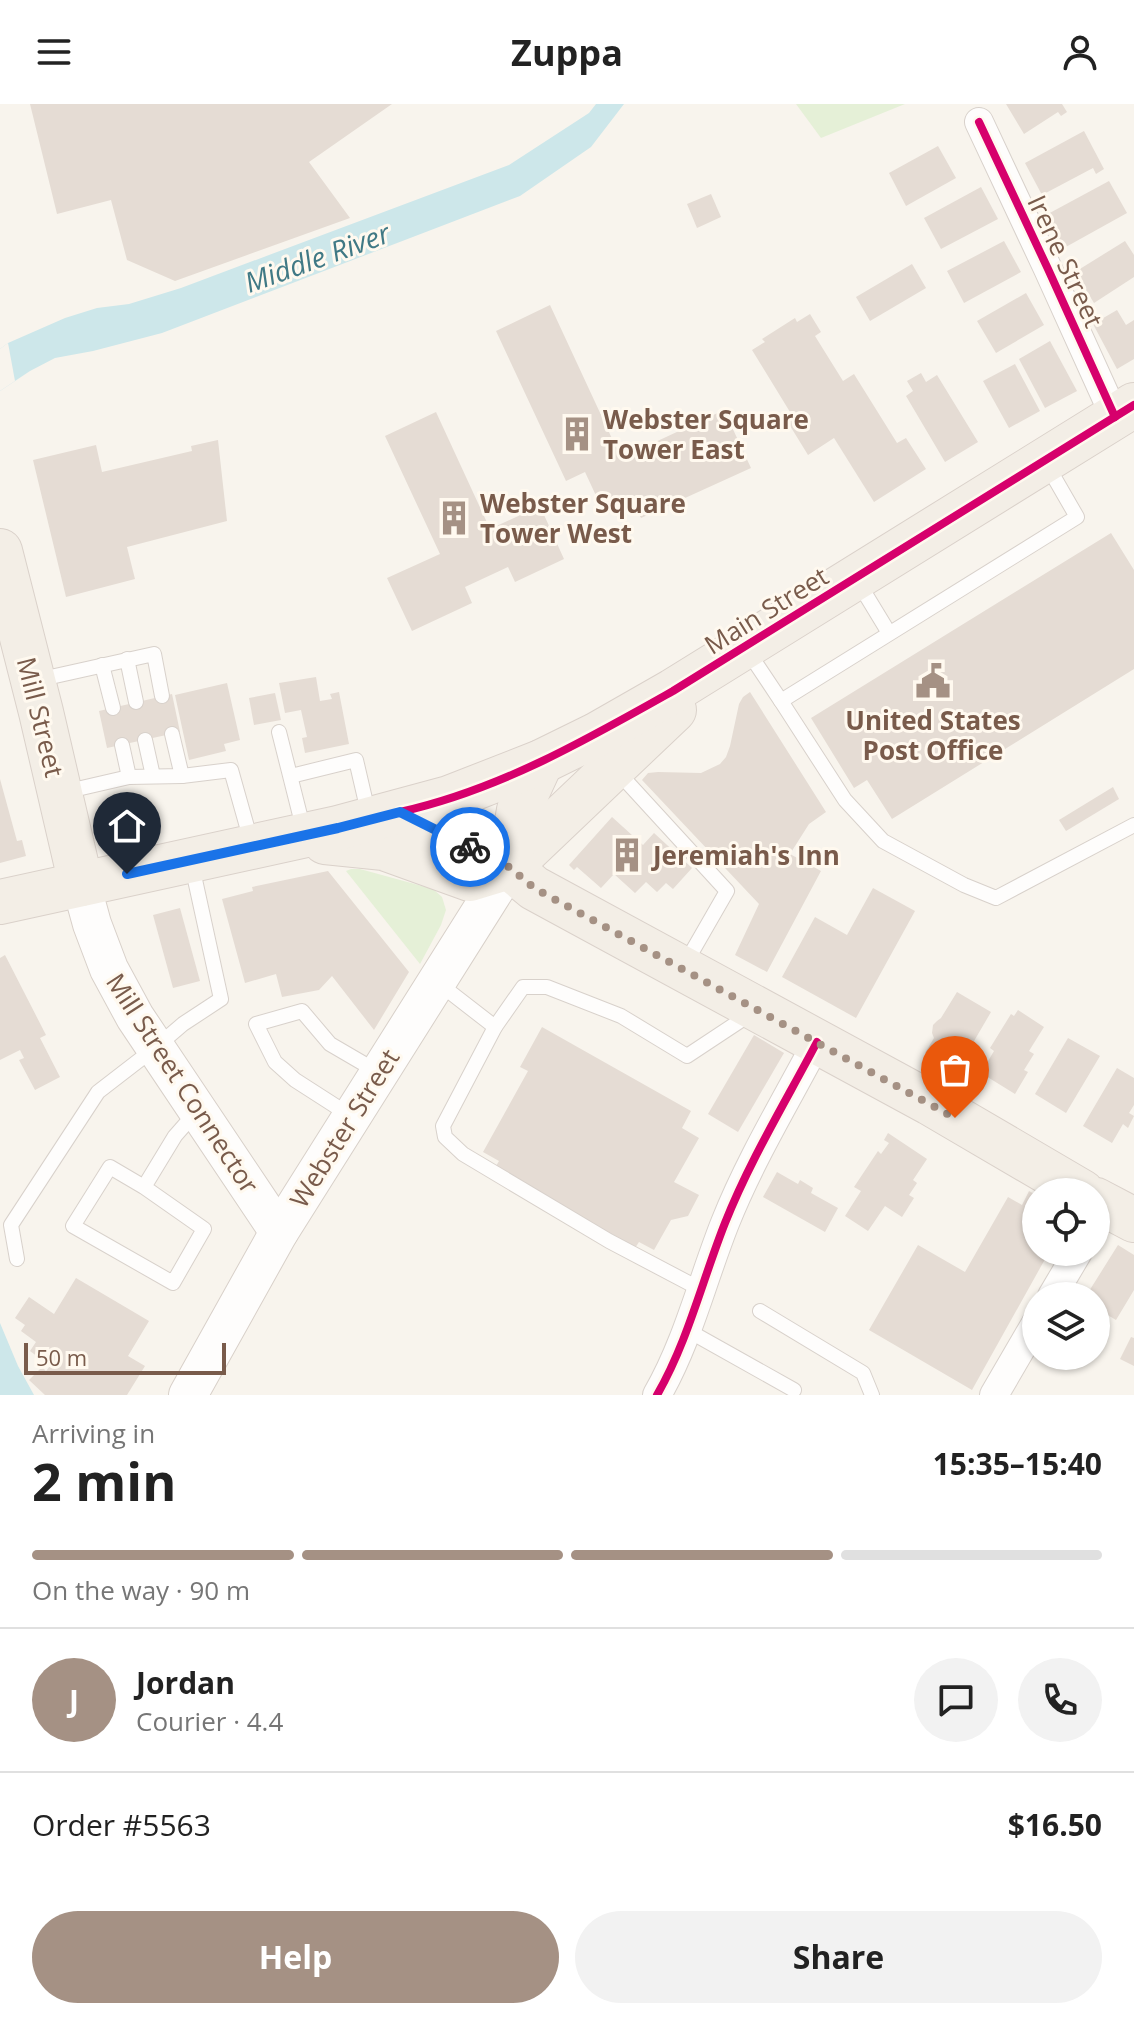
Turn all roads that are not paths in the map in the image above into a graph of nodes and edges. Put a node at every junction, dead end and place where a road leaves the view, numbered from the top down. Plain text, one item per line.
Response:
1 (979, 122) dead end
2 (1124, 411) edge
3 (1045, 461) junction
4 (0, 551) edge
5 (855, 579) junction
6 (889, 633) junction
7 (739, 651) junction
8 (127, 659) junction
9 (102, 665) junction
10 (33, 681) junction
11 (162, 696) dead end
12 (781, 701) junction
13 (136, 702) dead end
14 (113, 708) dead end
15 (279, 732) dead end
16 (172, 734) dead end
17 (145, 740) dead end
18 (122, 745) dead end
19 (541, 762) junction
20 (613, 767) junction
21 (153, 776) junction
22 (182, 776) junction
23 (291, 776) junction
24 (129, 777) junction
25 (60, 793) junction
26 (385, 816) junction
27 (1134, 825) edge
28 (283, 840) junction
29 (190, 860) junction
30 (509, 867) junction
31 (81, 884) junction
32 (0, 902) edge
33 (683, 968) junction
34 (436, 982) junction
35 (758, 1009) junction
36 (495, 1027) junction
37 (817, 1042) junction
38 (155, 1048) junction
39 (379, 1073) junction
40 (197, 1111) junction
41 (352, 1116) junction
42 (1054, 1178) edge
43 (144, 1187) junction
44 (279, 1232) junction
45 (17, 1259) dead end
46 (702, 1290) junction
47 (760, 1311) dead end
48 (687, 1330) junction
49 (1022, 1347) edge
50 (794, 1390) dead end
51 (188, 1395) edge
52 (657, 1395) edge
53 (872, 1395) edge
54 (994, 1395) edge

1 - 2 street, Irene Street
2 - 3 main road, Main Street
3 - 5 main road, Main Street
3 - 6 lane
4 - 10 main road, Mill Street
5 - 6 lane
5 - 7 main road, Main Street
6 - 12 lane
7 - 12 lane
7 - 19 main road, Main Street
7 - 20 main road, Webster Street
8 - 9 lane
8 - 11 lane
8 - 13 lane
9 - 10 lane
9 - 14 lane
10 - 25 main road, Mill Street
12 - 27 lane
15 - 23 lane
16 - 22 lane
17 - 21 lane
18 - 24 lane
19 - 26 main road, Main Street
19 - 30 main road, Webster Street
20 - 30 main road, Webster Street
20 - 33 lane
21 - 22 lane
21 - 24 lane
22 - 28 lane
23 - 26 lane
23 - 28 lane
24 - 25 lane
25 - 31 main road, Mill Street
26 - 28 main road, Main Street
26 - 30 main road
28 - 29 main road, Main Street
28 - 30 main road
29 - 31 main road, Main Street
29 - 38 lane
30 - 33 main road
30 - 34 main road, Webster Street
31 - 32 main road, Main Street
31 - 38 main road, Mill Street Connector
33 - 35 main road
34 - 36 lane
34 - 39 main road, Webster Street
35 - 36 lane
35 - 37 main road
36 - 46 lane
37 - 42 main road
37 - 46 street
38 - 40 main road, Mill Street Connector
38 - 45 lane
39 - 41 main road, Webster Street
39 - 41 lane
40 - 43 lane
40 - 44 main road, Mill Street Connector
41 - 44 main road, Webster Street
43 - 43 lane
44 - 51 main road, Webster Street
46 - 48 street
47 - 53 lane
48 - 50 lane
48 - 52 street
49 - 54 street

